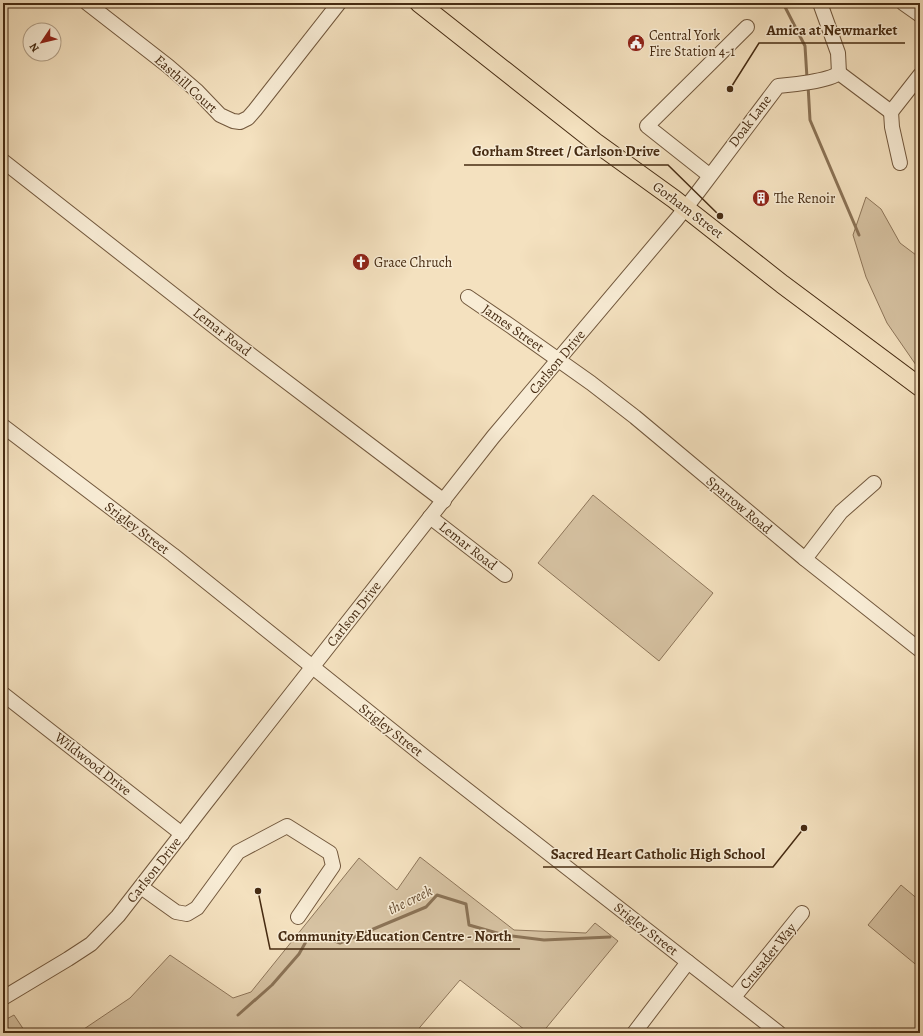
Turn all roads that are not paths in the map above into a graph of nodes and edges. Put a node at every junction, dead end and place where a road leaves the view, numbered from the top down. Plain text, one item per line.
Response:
1 (87, 3) edge
2 (339, 3) edge
3 (419, 3) edge
4 (820, 3) edge
5 (903, 3) edge
6 (920, 15) edge
7 (747, 27) dead end
8 (839, 73) junction
9 (920, 75) edge
10 (891, 112) junction
11 (3, 161) edge
12 (900, 163) dead end
13 (709, 175) junction
14 (685, 207) junction
15 (468, 297) dead end
16 (559, 360) junction
17 (920, 386) edge
18 (3, 426) edge
19 (874, 483) dead end
20 (444, 501) junction
21 (430, 517) junction
22 (805, 559) junction
23 (505, 575) dead end
24 (920, 650) edge
25 (312, 668) junction
26 (3, 694) edge
27 (182, 834) junction
28 (141, 887) junction
29 (802, 913) dead end
30 (298, 917) dead end
31 (688, 962) junction
32 (3, 998) edge
33 (734, 998) junction
34 (634, 1033) edge
35 (779, 1033) edge

1 - 2 street, Easthill Court
3 - 14 main road, Gorham Street
4 - 8 street
5 - 6 street
7 - 13 street
8 - 10 street
8 - 13 street, Doak Lane
9 - 10 street
10 - 12 street
11 - 20 street, Lemar Road
13 - 14 street, Doak Lane
14 - 16 street, Carlson Drive
14 - 17 main road, Gorham Street
15 - 16 street, James Street
16 - 20 street, Carlson Drive
16 - 22 street, Sparrow Road
18 - 25 street, Srigley Street
19 - 22 street
20 - 21 street, Carlson Drive
21 - 23 street, Lemar Road
21 - 25 street, Carlson Drive
22 - 24 street, Sparrow Road
25 - 27 street, Carlson Drive
25 - 31 street, Srigley Street
26 - 27 street, Wildwood Drive
27 - 28 street, Carlson Drive
28 - 30 street
28 - 32 street, Carlson Drive
29 - 33 street, Crusader Way
31 - 33 street, Srigley Street
31 - 34 street
33 - 35 street, Srigley Street

